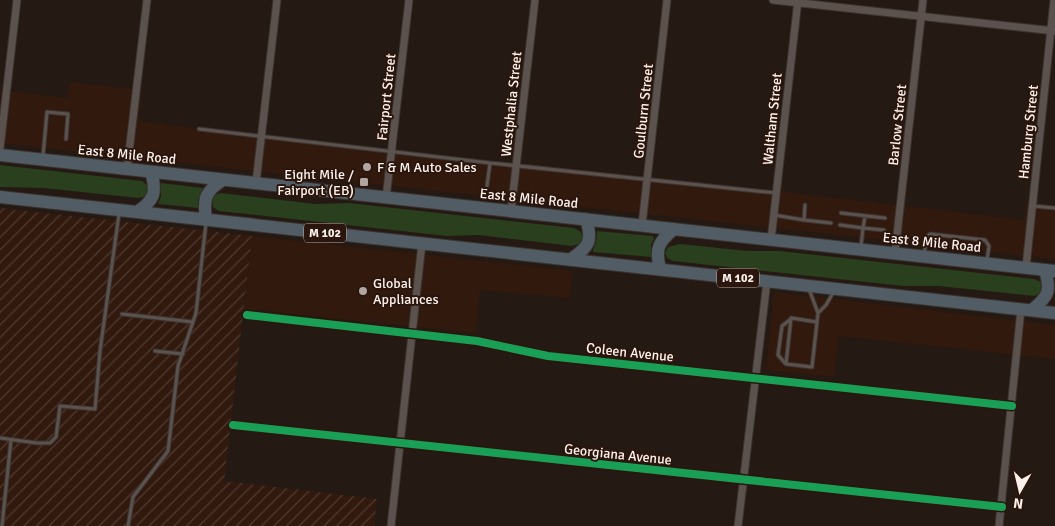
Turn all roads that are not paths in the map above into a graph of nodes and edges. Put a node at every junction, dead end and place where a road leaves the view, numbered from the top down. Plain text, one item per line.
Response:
1 (18, 0) edge
2 (147, 0) edge
3 (278, 0) edge
4 (409, 0) edge
5 (535, 0) edge
6 (667, 0) edge
7 (773, 0) edge
8 (924, 0) edge
9 (1054, 0) edge
10 (798, 1) edge
11 (922, 16) junction
12 (1053, 31) edge
13 (199, 129) dead end
14 (262, 137) junction
15 (66, 139) dead end
16 (0, 148) edge
17 (392, 152) junction
18 (0, 155) edge
19 (42, 159) junction
20 (490, 163) junction
21 (516, 165) junction
22 (127, 169) junction
23 (151, 172) junction
24 (648, 179) junction
25 (223, 180) junction
26 (256, 183) junction
27 (487, 186) dead end
28 (776, 193) junction
29 (0, 197) edge
30 (386, 198) junction
31 (805, 204) dead end
32 (1032, 206) junction
33 (1055, 208) edge
34 (119, 210) junction
35 (511, 211) junction
36 (137, 212) junction
37 (841, 213) dead end
38 (774, 215) junction
39 (865, 216) junction
40 (885, 218) dead end
41 (586, 219) junction
42 (206, 220) junction
43 (804, 220) junction
44 (831, 223) dead end
45 (642, 225) junction
46 (840, 225) dead end
47 (863, 228) junction
48 (674, 229) junction
49 (884, 230) dead end
50 (771, 240) junction
51 (422, 243) junction
52 (860, 249) junction
53 (895, 253) junction
54 (923, 256) junction
55 (571, 259) junction
56 (987, 263) junction
57 (1026, 268) junction
58 (660, 269) junction
59 (1050, 270) edge
60 (767, 282) junction
61 (808, 286) junction
62 (836, 289) junction
63 (1027, 310) junction
64 (818, 313) junction
65 (1055, 313) edge
66 (122, 314) dead end
67 (247, 315) dead end
68 (791, 318) junction
69 (193, 322) junction
70 (817, 322) junction
71 (412, 334) junction
72 (156, 351) dead end
73 (182, 354) junction
74 (786, 364) junction
75 (755, 378) junction
76 (1012, 406) junction
77 (232, 425) dead end
78 (0, 438) edge
79 (12, 440) junction
80 (401, 443) junction
81 (743, 480) junction
82 (1002, 507) junction
83 (2, 526) edge
84 (128, 526) edge
85 (391, 526) edge
86 (738, 526) edge
87 (999, 526) edge

1 - 16 street
2 - 22 street
3 - 14 street
4 - 17 street, Fairport Street
5 - 21 street, Westphalia Street
6 - 24 street, Goulburn Street
7 - 10 street
8 - 11 street, Barlow Street
9 - 12 street, Hamburg Street
10 - 11 street
10 - 28 street, Waltham Street
11 - 12 street
11 - 53 street, Barlow Street
12 - 32 street, Hamburg Street
13 - 14 lane
14 - 17 lane
14 - 26 street
15 - 19 lane
17 - 20 lane
17 - 30 street, Fairport Street
18 - 19 highway, East 8 Mile Road
19 - 22 highway, East 8 Mile Road
20 - 21 lane
20 - 27 lane
21 - 24 lane
21 - 35 street, Westphalia Street
22 - 23 highway, East 8 Mile Road
23 - 25 highway, East 8 Mile Road
23 - 36 highway
24 - 28 lane
24 - 45 street, Goulburn Street
25 - 26 highway, East 8 Mile Road
25 - 42 highway
26 - 30 highway, East 8 Mile Road
28 - 38 street, Waltham Street
29 - 34 highway, M 102
30 - 35 highway, East 8 Mile Road
31 - 43 lane
32 - 33 lane
32 - 57 street, Hamburg Street
34 - 36 highway, M 102
34 - 79 lane
35 - 41 highway, East 8 Mile Road
36 - 42 highway, M 102
37 - 39 lane
38 - 43 lane
38 - 50 street, Waltham Street
39 - 40 lane
39 - 47 lane
41 - 45 highway, East 8 Mile Road
41 - 55 highway
42 - 51 highway, M 102
42 - 69 lane
43 - 44 lane
45 - 48 highway, East 8 Mile Road
46 - 47 lane
47 - 49 lane
47 - 52 lane
48 - 50 highway, East 8 Mile Road
48 - 58 highway
50 - 52 highway, East 8 Mile Road
51 - 55 highway, M 102
51 - 71 street
52 - 53 highway, East 8 Mile Road
53 - 54 highway, East 8 Mile Road
54 - 56 highway, East 8 Mile Road
54 - 56 lane
55 - 58 highway, M 102
56 - 57 highway, East 8 Mile Road
57 - 59 highway, East 8 Mile Road
58 - 60 highway, M 102
59 - 63 highway
60 - 61 highway, M 102
60 - 75 street
61 - 62 highway, M 102
61 - 64 lane
62 - 63 highway, M 102
62 - 64 lane
63 - 65 highway, M 102
63 - 76 street
64 - 70 lane
66 - 69 lane
67 - 71 street, Coleen Avenue
68 - 70 lane
68 - 74 lane
68 - 74 lane
69 - 73 lane
70 - 74 lane
71 - 75 street, Coleen Avenue
71 - 80 street
72 - 73 lane
73 - 84 lane
75 - 76 street, Coleen Avenue
75 - 81 street
76 - 82 street
77 - 80 street, Georgiana Avenue
78 - 79 lane
79 - 83 lane
80 - 81 street, Georgiana Avenue
80 - 85 street
81 - 82 street, Georgiana Avenue
81 - 86 street
82 - 87 street

